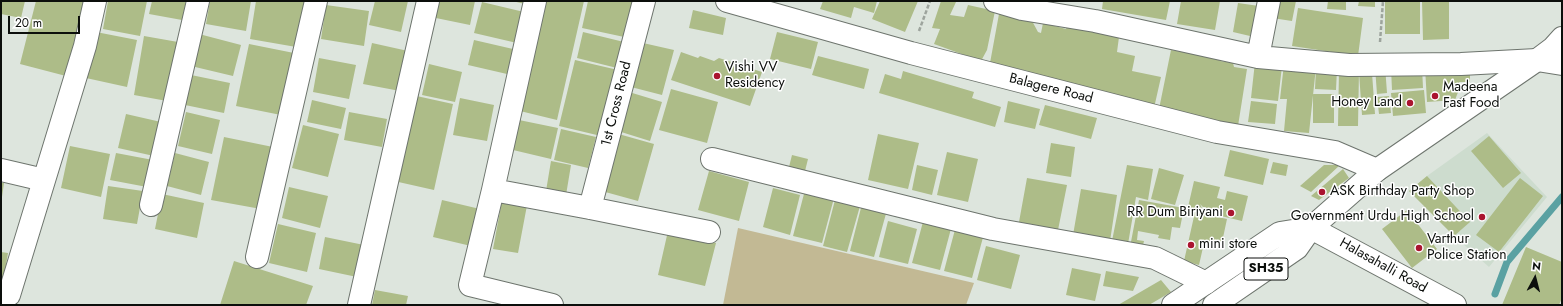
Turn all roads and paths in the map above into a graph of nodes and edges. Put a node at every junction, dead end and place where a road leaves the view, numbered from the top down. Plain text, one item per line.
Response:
1 (95, 1) edge
2 (198, 1) edge
3 (316, 1) edge
4 (428, 1) edge
5 (535, 1) edge
6 (644, 1) edge
7 (728, 1) edge
8 (930, 1) edge
9 (995, 1) edge
10 (1269, 1) edge
11 (1383, 1) edge
12 (1022, 5) edge
13 (1562, 38) edge
14 (911, 53) junction
15 (1258, 57) junction
16 (1537, 60) junction
17 (1379, 64) junction
18 (1562, 64) edge
19 (712, 159) dead end
20 (1, 170) edge
21 (1377, 170) junction
22 (44, 180) junction
23 (493, 190) junction
24 (151, 205) dead end
25 (590, 208) junction
26 (1311, 228) junction
27 (709, 232) dead end
28 (257, 257) dead end
29 (1206, 283) junction
30 (5, 298) edge
31 (359, 305) edge
32 (552, 305) edge
33 (1173, 305) edge
34 (1214, 305) edge
35 (1455, 305) edge

1 - 22 street
2 - 24 street
3 - 28 street
4 - 31 street
5 - 23 street
6 - 25 street, 1st Cross Road
7 - 14 street, Balagere Road
8 - 14 path
9 - 12 street
10 - 15 street
11 - 17 path
12 - 15 street
13 - 16 street, SH35
14 - 21 street, Balagere Road
15 - 17 street
16 - 17 street
16 - 18 street
16 - 21 street, SH35
19 - 29 street
20 - 22 street
21 - 26 street, SH35
22 - 30 street
23 - 25 street
23 - 32 street
25 - 27 street
26 - 29 street
26 - 34 street, SH35
26 - 35 street, Halasahalli Road
29 - 33 street

